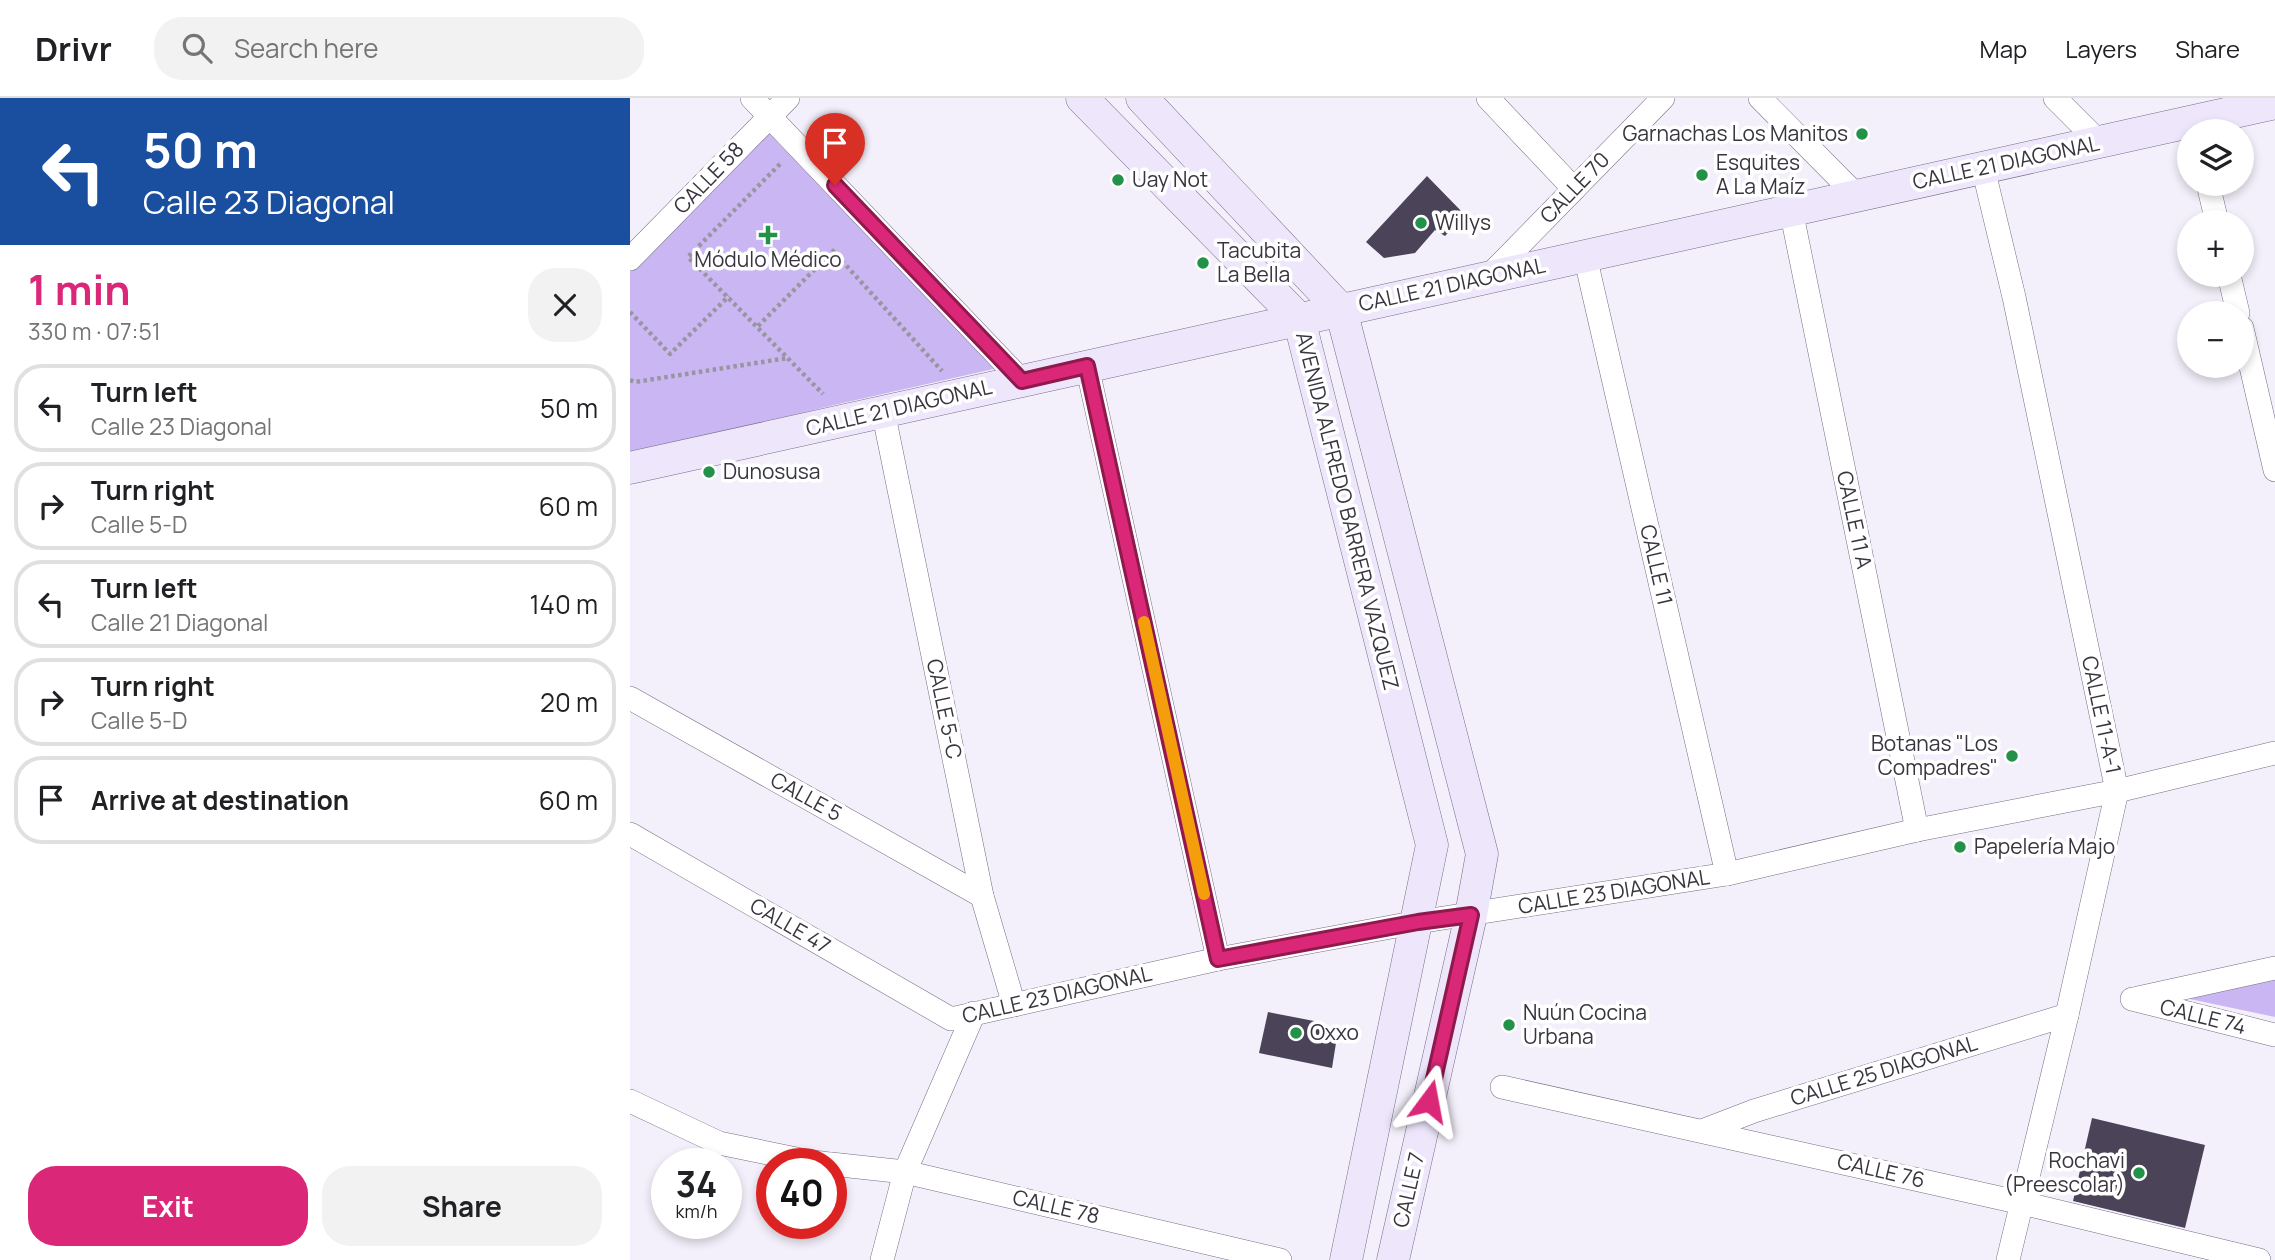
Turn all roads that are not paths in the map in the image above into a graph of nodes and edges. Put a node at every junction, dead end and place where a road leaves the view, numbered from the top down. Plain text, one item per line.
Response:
1 (752, 98) edge
2 (788, 98) edge
3 (1082, 98) edge
4 (1142, 98) edge
5 (1488, 98) edge
6 (1663, 98) edge
7 (1760, 98) edge
8 (2055, 98) edge
9 (2275, 103) edge
10 (770, 116) junction
11 (2219, 119) edge
12 (2177, 129) edge
13 (2099, 142) junction
14 (1983, 168) junction
15 (1574, 188) junction
16 (1857, 196) junction
17 (1791, 210) junction
18 (1585, 256) junction
19 (630, 259) edge
20 (1487, 278) junction
21 (1341, 310) junction
22 (1299, 319) junction
23 (1087, 366) junction
24 (2254, 378) edge
25 (1022, 381) junction
26 (883, 411) junction
27 (630, 468) edge
28 (2275, 470) edge
29 (630, 698) edge
30 (2275, 753) edge
31 (2117, 791) junction
32 (1917, 830) junction
33 (630, 834) edge
34 (1727, 874) junction
35 (982, 897) junction
36 (1471, 915) junction
37 (1418, 922) junction
38 (1218, 959) junction
39 (2275, 968) edge
40 (1013, 1004) junction
41 (974, 1013) junction
42 (2067, 1015) junction
43 (951, 1019) joint
44 (2275, 1035) edge
45 (1502, 1087) dead end
46 (630, 1101) edge
47 (1702, 1132) junction
48 (756, 1151) edge
49 (847, 1166) edge
50 (905, 1172) junction
51 (2022, 1203) junction
52 (882, 1260) edge
53 (1280, 1260) edge
54 (1346, 1260) edge
55 (1393, 1260) edge
56 (2008, 1260) edge
57 (2259, 1260) edge

1 - 10 street
2 - 10 street, CALLE 58
3 - 22 street, AVENIDA ALFREDO BARRERA VAZQUEZ
4 - 21 street, AVENIDA ALFREDO BARRERA VAZQUEZ
5 - 15 street
6 - 15 street, CALLE 70
7 - 16 street
8 - 13 street
9 - 11 street, CALLE 21 DIAGONAL
10 - 19 street, CALLE 58
10 - 25 street
12 - 13 street, CALLE 21 DIAGONAL
13 - 14 street, CALLE 21 DIAGONAL
14 - 16 street, CALLE 21 DIAGONAL
14 - 31 street, CALLE 11-A-1
15 - 20 street, CALLE 70
16 - 17 street, CALLE 21 DIAGONAL
17 - 18 street, CALLE 21 DIAGONAL
17 - 32 street, CALLE 11 A
18 - 20 street, CALLE 21 DIAGONAL
18 - 34 street, CALLE 11
20 - 21 street, CALLE 21 DIAGONAL
21 - 22 street, CALLE 21 DIAGONAL
21 - 36 street, AVENIDA ALFREDO BARRERA VAZQUEZ
22 - 23 street, CALLE 21 DIAGONAL
22 - 37 street, AVENIDA ALFREDO BARRERA VAZQUEZ
23 - 25 street, CALLE 21 DIAGONAL
23 - 38 street
24 - 28 street
25 - 26 street, CALLE 21 DIAGONAL
26 - 27 street, CALLE 21 DIAGONAL
26 - 35 street, CALLE 5-C
29 - 35 street, CALLE 5
30 - 31 street, CALLE 23 DIAGONAL
31 - 32 street, CALLE 23 DIAGONAL
31 - 42 street, CALLE 11-A-1
32 - 34 street, CALLE 23 DIAGONAL
33 - 43 street, CALLE 47
34 - 36 street, CALLE 23 DIAGONAL
35 - 40 street, CALLE 5-C
36 - 37 street, CALLE 23 DIAGONAL
36 - 55 street, CALLE 7
37 - 38 street, CALLE 23 DIAGONAL
37 - 54 street
38 - 40 street, CALLE 23 DIAGONAL
39 - 44 street, CALLE 74
40 - 41 street, CALLE 23 DIAGONAL
41 - 43 street, CALLE 23 DIAGONAL
41 - 50 street
42 - 47 street, CALLE 25 DIAGONAL
42 - 51 street, CALLE 11-A-1
45 - 47 street, CALLE 76
46 - 48 street, CALLE 78
47 - 51 street, CALLE 76
49 - 50 street, CALLE 78
50 - 52 street
50 - 53 street, CALLE 78
51 - 56 street, CALLE 11-A-1
51 - 57 street, CALLE 76

